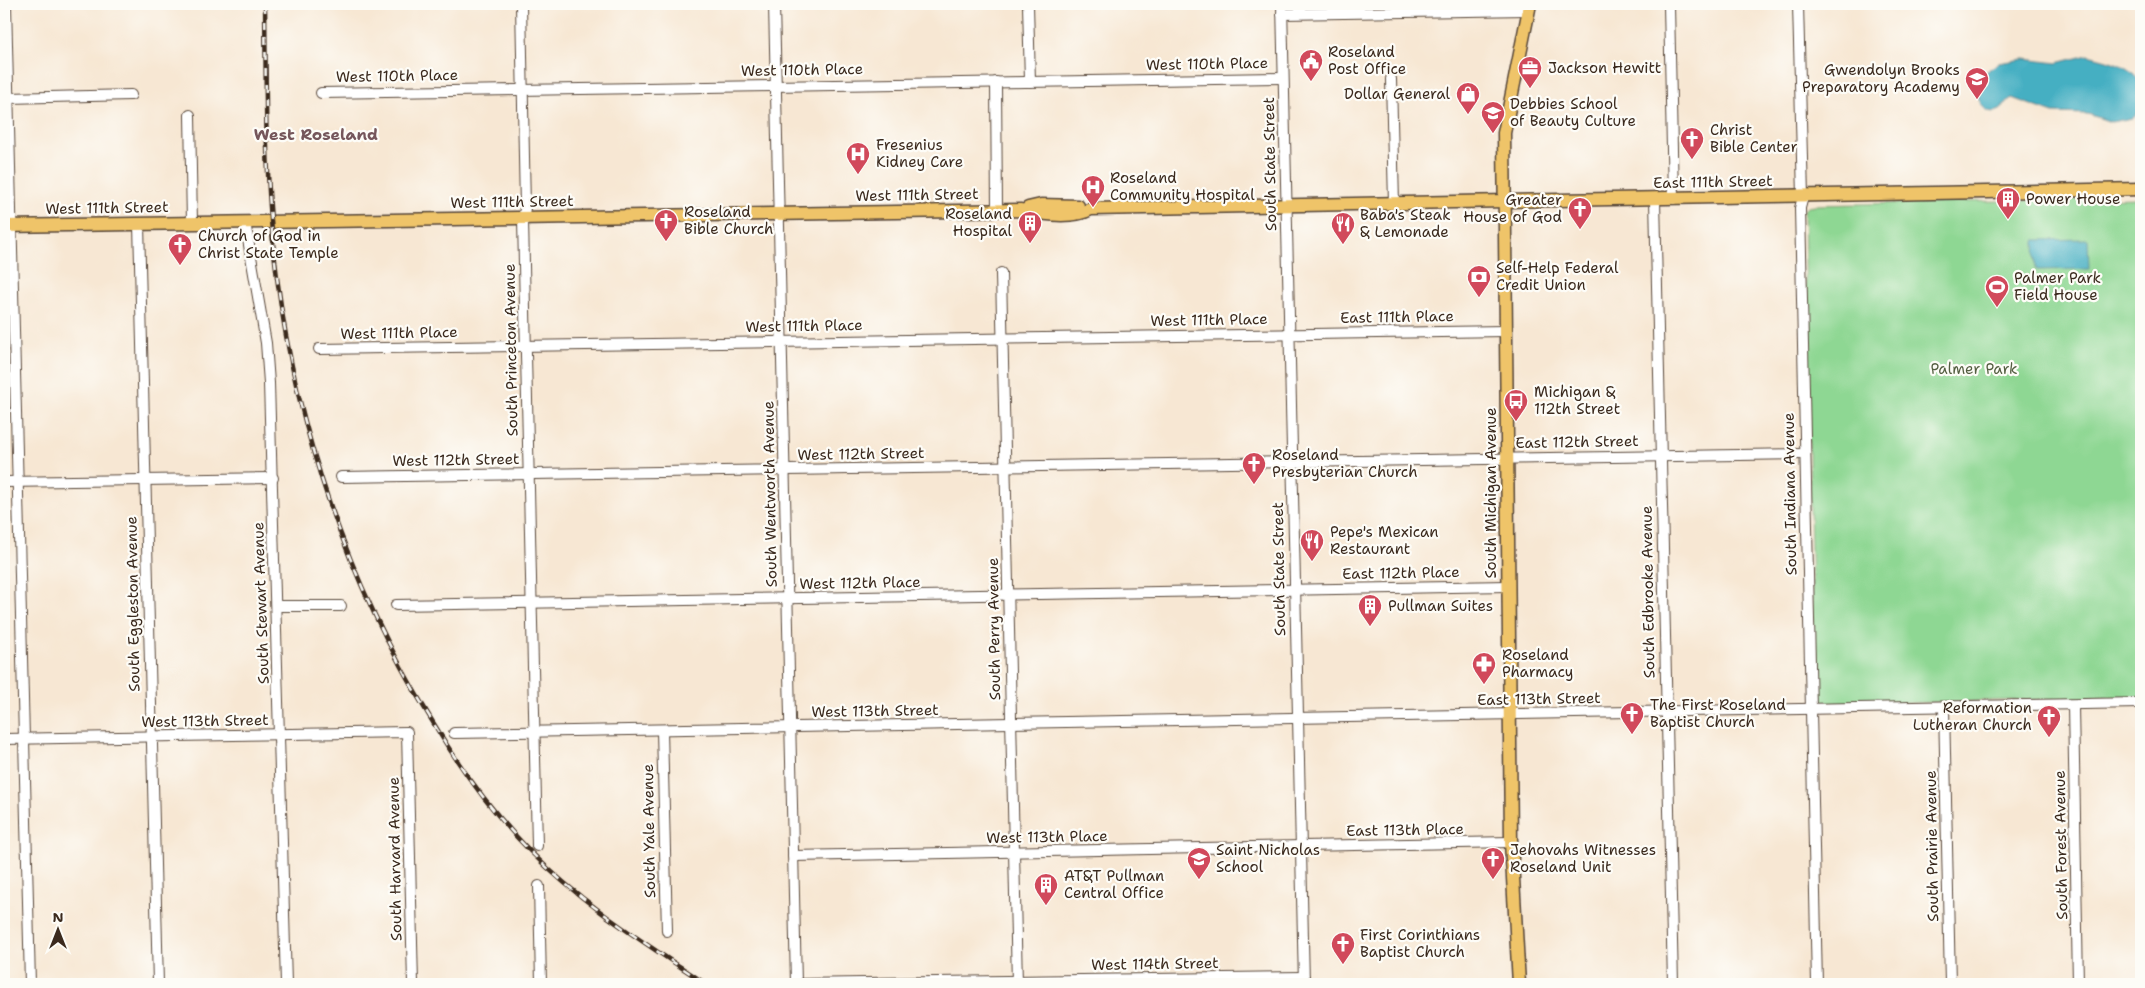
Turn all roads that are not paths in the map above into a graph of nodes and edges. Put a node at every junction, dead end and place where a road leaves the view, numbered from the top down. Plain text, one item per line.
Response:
1 (6, 4) edge
2 (521, 4) edge
3 (774, 4) edge
4 (1028, 4) edge
5 (1668, 4) edge
6 (1798, 4) edge
7 (1529, 7) edge
8 (1282, 9) edge
9 (1283, 78) junction
10 (1391, 79) dead end
11 (996, 82) junction
12 (1030, 82) junction
13 (775, 85) junction
14 (522, 88) junction
15 (321, 93) dead end
16 (131, 96) dead end
17 (8, 98) junction
18 (190, 114) dead end
19 (2141, 189) edge
20 (1804, 196) junction
21 (1655, 199) junction
22 (1673, 199) junction
23 (1505, 202) junction
24 (1394, 204) junction
25 (1286, 206) junction
26 (997, 210) junction
27 (778, 214) junction
28 (523, 218) junction
29 (245, 222) junction
30 (192, 223) junction
31 (138, 224) junction
32 (7, 226) edge
33 (1001, 273) dead end
34 (1506, 331) junction
35 (1289, 334) junction
36 (1002, 338) junction
37 (782, 342) junction
38 (526, 346) junction
39 (319, 349) dead end
40 (1804, 454) junction
41 (1660, 456) junction
42 (1507, 458) junction
43 (1292, 462) junction
44 (1005, 466) junction
45 (784, 470) junction
46 (528, 474) junction
47 (341, 477) dead end
48 (273, 478) junction
49 (145, 480) junction
50 (4, 482) edge
51 (18, 482) junction
52 (1508, 586) junction
53 (1295, 590) junction
54 (1008, 595) junction
55 (787, 599) junction
56 (532, 603) junction
57 (396, 605) dead end
58 (276, 606) junction
59 (341, 606) dead end
60 (2141, 703) edge
61 (2073, 705) junction
62 (1944, 707) junction
63 (1811, 710) junction
64 (1666, 712) junction
65 (1509, 715) junction
66 (1298, 718) junction
67 (1011, 724) junction
68 (790, 728) junction
69 (662, 730) junction
70 (407, 732) joint
71 (534, 732) junction
72 (454, 733) dead end
73 (280, 735) junction
74 (152, 737) junction
75 (4, 739) edge
76 (24, 739) junction
77 (1511, 842) junction
78 (537, 846) dead end
79 (1301, 847) junction
80 (1014, 852) junction
81 (793, 856) junction
82 (539, 886) dead end
83 (667, 931) dead end
84 (1304, 981) edge
85 (1017, 983) edge
86 (30, 984) edge
87 (158, 984) edge
88 (286, 984) edge
89 (413, 984) edge
90 (541, 984) edge
91 (796, 984) edge
92 (1519, 984) edge
93 (1673, 984) edge
94 (1817, 984) edge
95 (1950, 984) edge
96 (2078, 984) edge

1 - 17 street
2 - 14 street, South Princeton Avenue
3 - 13 street, South Wentworth Avenue
4 - 12 street
5 - 22 street
6 - 20 street, South Indiana Avenue
7 - 8 street
7 - 23 main road, South Michigan Avenue
8 - 9 street, South State Street
9 - 12 street, West 110th Place
9 - 25 street, South State Street
10 - 24 street
11 - 12 street, West 110th Place
11 - 13 street, West 110th Place
11 - 26 street
13 - 14 street, West 110th Place
13 - 27 street, South Wentworth Avenue
14 - 15 street, West 110th Place
14 - 28 street, South Princeton Avenue
16 - 17 street
17 - 32 street
18 - 30 street
19 - 20 main road, East 111th Street
20 - 22 main road, East 111th Street
20 - 40 street, South Indiana Avenue
21 - 22 main road, East 111th Street
21 - 23 main road, East 111th Street
21 - 41 street, South Edbrooke Avenue
23 - 24 main road, East 111th Street
23 - 34 main road, South Michigan Avenue
24 - 25 main road, East 111th Street
25 - 26 main road, West 111th Street
25 - 35 street, South State Street
26 - 27 main road, West 111th Street
27 - 28 main road, West 111th Street
27 - 37 street, South Wentworth Avenue
28 - 29 main road, West 111th Street
28 - 38 street, South Princeton Avenue
29 - 30 main road, West 111th Street
29 - 48 street, South Stewart Avenue
30 - 31 main road, West 111th Street
31 - 32 main road, West 111th Street
31 - 49 street, South Eggleston Avenue
32 - 51 street
33 - 36 street, South Perry Avenue
34 - 35 street, East 111th Place
34 - 42 main road, South Michigan Avenue
35 - 36 street, West 111th Place
35 - 43 street, South State Street
36 - 37 street, West 111th Place
36 - 44 street, South Perry Avenue
37 - 38 street, West 111th Place
37 - 45 street, South Wentworth Avenue
38 - 39 street, West 111th Place
38 - 46 street, South Princeton Avenue
40 - 41 street, East 112th Street
40 - 63 street, South Indiana Avenue
41 - 42 street, East 112th Street
41 - 64 street, South Edbrooke Avenue
42 - 43 street, East 112th Street
42 - 52 main road, South Michigan Avenue
43 - 44 street, West 112th Street
43 - 53 street, South State Street
44 - 45 street, West 112th Street
44 - 54 street, South Perry Avenue
45 - 46 street, West 112th Street
45 - 55 street, South Wentworth Avenue
46 - 47 street, West 112th Street
46 - 56 street, South Princeton Avenue
48 - 49 street
48 - 58 street, South Stewart Avenue
49 - 51 street
49 - 74 street, South Eggleston Avenue
50 - 51 street
51 - 76 street
52 - 53 street, East 112th Place
52 - 65 main road, South Michigan Avenue
53 - 54 street, West 112th Place
53 - 66 street, South State Street
54 - 55 street, West 112th Place
54 - 67 street, South Perry Avenue
55 - 56 street, West 112th Place
55 - 68 street, South Wentworth Avenue
56 - 57 street, West 112th Place
56 - 71 street, South Princeton Avenue
58 - 59 street
58 - 73 street, South Stewart Avenue
60 - 61 street, East 113th Street
61 - 62 street, East 113th Street
61 - 96 street, South Forest Avenue
62 - 63 street, East 113th Street
62 - 95 street, South Prairie Avenue
63 - 64 street, East 113th Street
63 - 94 street, South Indiana Avenue
64 - 65 street, East 113th Street
64 - 93 street, South Edbrooke Avenue
65 - 66 street, East 113th Street
65 - 77 main road, South Michigan Avenue
66 - 67 street, West 113th Street
66 - 79 street, South State Street
67 - 68 street, West 113th Street
67 - 80 street, South Perry Avenue
68 - 69 street, West 113th Street
68 - 81 street, South Wentworth Avenue
69 - 71 street, West 113th Street
69 - 83 street, South Yale Avenue
70 - 73 street, West 113th Street
70 - 89 street, South Harvard Avenue
71 - 72 street, West 113th Street
71 - 78 street, South Princeton Avenue
73 - 74 street, West 113th Street
73 - 88 street, South Stewart Avenue
74 - 76 street, West 113th Street
74 - 87 street, South Eggleston Avenue
75 - 76 street, West 113th Street
76 - 86 street
77 - 79 street, East 113th Place
77 - 92 main road, South Michigan Avenue
79 - 80 street, West 113th Place
79 - 84 street, South State Street
80 - 81 street, West 113th Place
80 - 85 street, South Perry Avenue
81 - 91 street, South Wentworth Avenue
82 - 90 street
84 - 85 street, West 114th Street
85 - 91 street, West 114th Street

